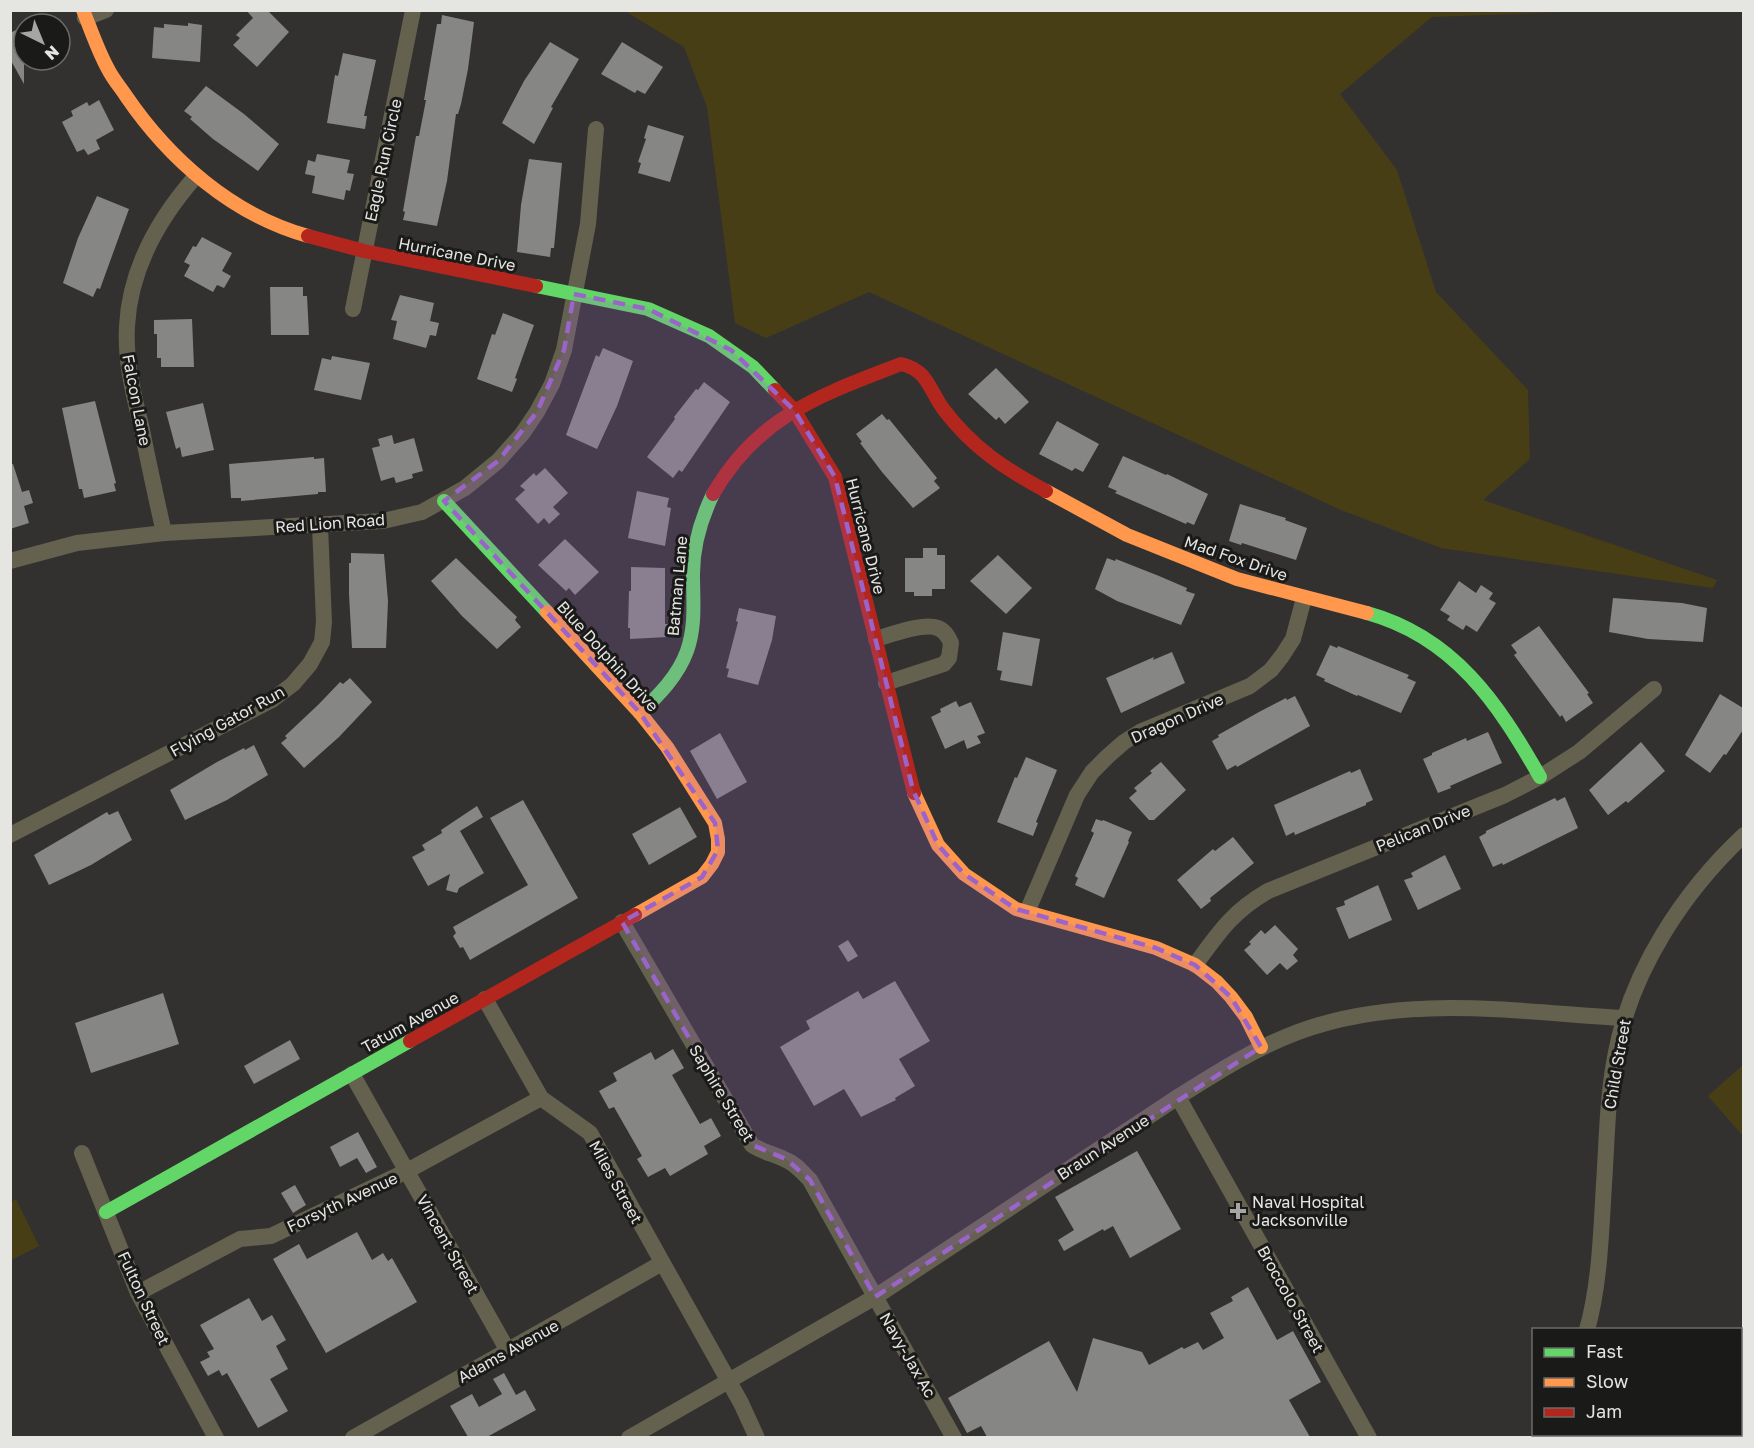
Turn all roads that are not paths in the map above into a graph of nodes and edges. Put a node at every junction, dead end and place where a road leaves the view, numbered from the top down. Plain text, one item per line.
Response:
1 (106, 10) edge
2 (413, 10) edge
3 (84, 14) edge
4 (596, 129) dead end
5 (196, 176) junction
6 (364, 251) junction
7 (574, 294) junction
8 (353, 309) dead end
9 (914, 367) joint
10 (794, 410) junction
11 (444, 501) junction
12 (320, 526) junction
13 (164, 533) junction
14 (10, 561) edge
15 (1304, 598) junction
16 (876, 639) junction
17 (886, 683) junction
18 (1654, 689) dead end
19 (640, 713) junction
20 (1540, 777) junction
21 (10, 835) edge
22 (1743, 835) edge
23 (718, 850) joint
24 (1027, 912) junction
25 (622, 922) junction
26 (1195, 965) junction
27 (485, 999) junction
28 (1624, 1018) junction
29 (1261, 1047) junction
30 (352, 1074) junction
31 (1178, 1097) junction
32 (540, 1098) junction
33 (82, 1153) dead end
34 (407, 1171) junction
35 (106, 1212) junction
36 (662, 1263) junction
37 (861, 1272) joint
38 (138, 1293) junction
39 (875, 1297) junction
40 (1587, 1328) edge
41 (508, 1351) junction
42 (729, 1381) junction
43 (216, 1437) edge
44 (353, 1437) edge
45 (629, 1437) edge
46 (757, 1437) edge
47 (954, 1437) edge
48 (1369, 1437) edge

1 - 3 street
2 - 6 street, Eagle Run Circle
3 - 5 street, Hurricane Drive
4 - 7 street, Red Lion Road
5 - 6 street, Hurricane Drive
5 - 13 street, Falcon Lane
6 - 7 street, Hurricane Drive
6 - 8 street, Eagle Run Circle
7 - 10 street, Hurricane Drive
7 - 11 street, Red Lion Road
9 - 10 street, Batman Lane
9 - 15 street, Mad Fox Drive
10 - 16 street, Hurricane Drive
10 - 19 street, Batman Lane
11 - 12 street, Red Lion Road
11 - 19 street, Blue Dolphin Drive
12 - 13 street, Red Lion Road
12 - 21 street, Flying Gator Run
13 - 14 street, Red Lion Road
15 - 20 street, Mad Fox Drive
15 - 24 street, Dragon Drive
16 - 17 street, Hurricane Drive
16 - 17 street
17 - 24 street, Hurricane Drive
18 - 20 street, Pelican Drive
19 - 23 street, Blue Dolphin Drive
20 - 26 street, Pelican Drive
22 - 28 street, Child Street
23 - 25 street, Tatum Avenue
24 - 26 street, Hurricane Drive
25 - 27 street, Tatum Avenue
25 - 37 street, Saphire Street
26 - 29 street, Hurricane Drive
27 - 30 street, Tatum Avenue
27 - 32 street, Miles Street
28 - 29 street, Braun Avenue
28 - 40 street, Child Street
29 - 31 street, Braun Avenue
30 - 34 street, Vincent Street
30 - 35 street, Tatum Avenue
31 - 39 street, Braun Avenue
31 - 48 street, Broccolo Street
32 - 34 street, Forsyth Avenue
32 - 36 street, Miles Street
33 - 35 street, Fulton Street
34 - 38 street, Forsyth Avenue
34 - 41 street, Vincent Street
35 - 38 street, Fulton Street
36 - 41 street, Adams Avenue
36 - 42 street, Miles Street
37 - 39 street, Navy-Jax Ac
38 - 43 street, Fulton Street
39 - 42 street, Braun Avenue
39 - 47 street, Navy-Jax Ac
41 - 44 street, Adams Avenue
42 - 45 street, Braun Avenue
42 - 46 street

